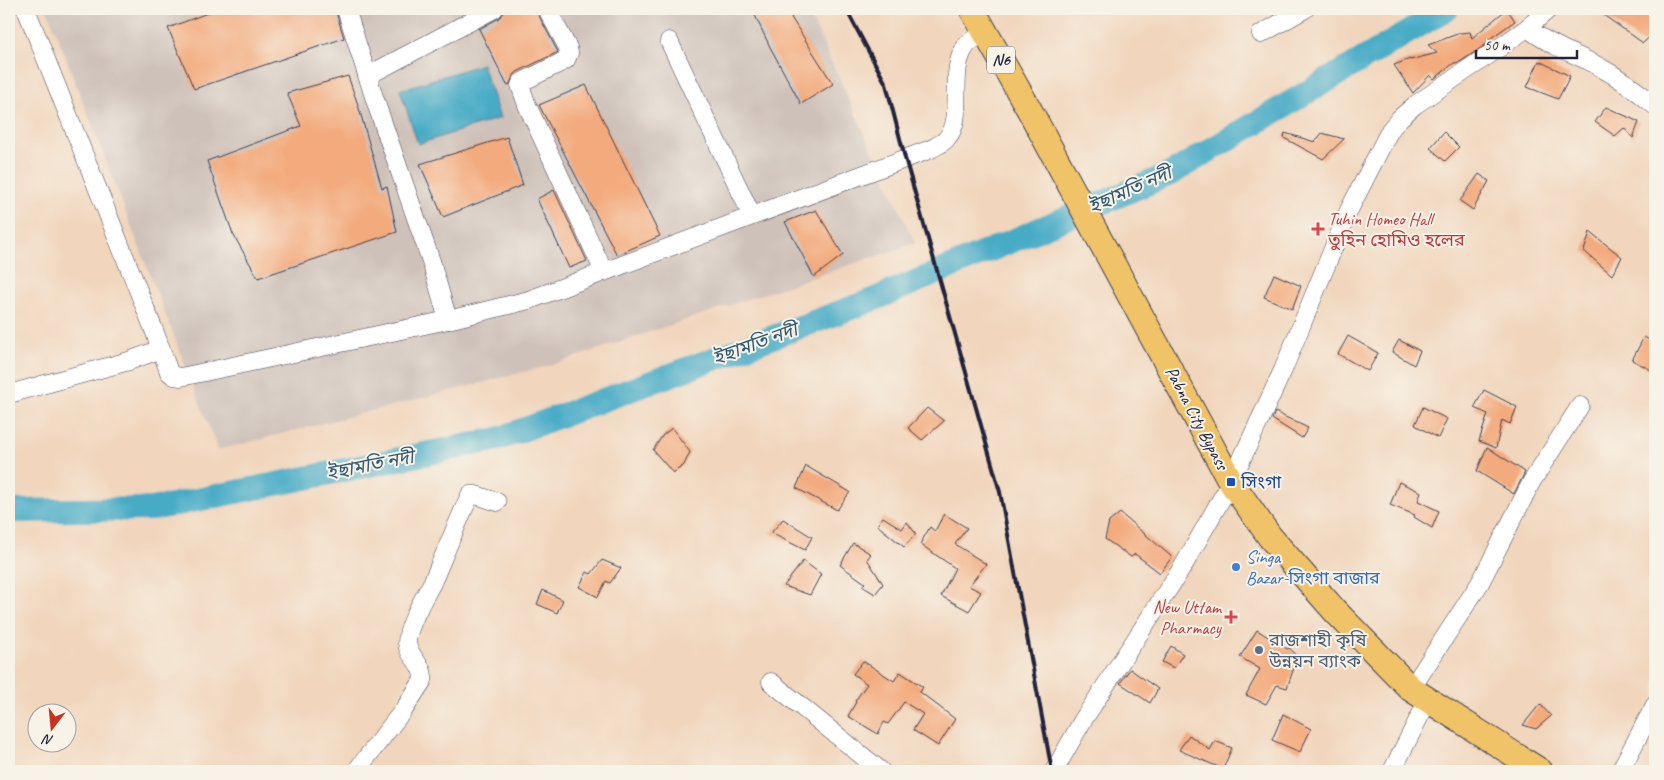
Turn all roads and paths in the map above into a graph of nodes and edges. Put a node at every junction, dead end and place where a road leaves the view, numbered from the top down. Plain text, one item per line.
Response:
1 (26, 9) edge
2 (346, 9) edge
3 (494, 9) edge
4 (547, 9) edge
5 (972, 9) edge
6 (1305, 9) edge
7 (1550, 9) edge
8 (1527, 28) junction
9 (985, 33) junction
10 (1261, 34) dead end
11 (669, 41) dead end
12 (367, 76) junction
13 (1655, 106) edge
14 (752, 216) junction
15 (604, 272) junction
16 (448, 320) junction
17 (161, 349) junction
18 (9, 394) edge
19 (1580, 406) dead end
20 (1231, 482) junction
21 (497, 502) dead end
22 (771, 682) dead end
23 (1419, 694) junction
24 (1655, 706) edge
25 (1066, 750) junction
26 (356, 771) edge
27 (881, 771) edge
28 (1054, 771) edge
29 (1070, 771) edge
30 (1392, 771) edge
31 (1540, 771) edge
32 (1620, 771) edge

1 - 17 street
2 - 12 street
3 - 12 street
4 - 15 street
5 - 9 highway, N6
6 - 10 street
7 - 8 street
8 - 13 street
8 - 20 street
9 - 14 street
9 - 20 highway, Pabna City Bypass / N6
11 - 14 street
12 - 16 street
14 - 15 street
15 - 16 street
16 - 17 street
17 - 18 street
19 - 23 street
20 - 23 highway, Pabna City Bypass / N6
20 - 25 street
21 - 26 street
22 - 27 street
23 - 30 street
23 - 31 highway, Pabna City Bypass / N6
24 - 32 street
25 - 28 street
25 - 29 street

